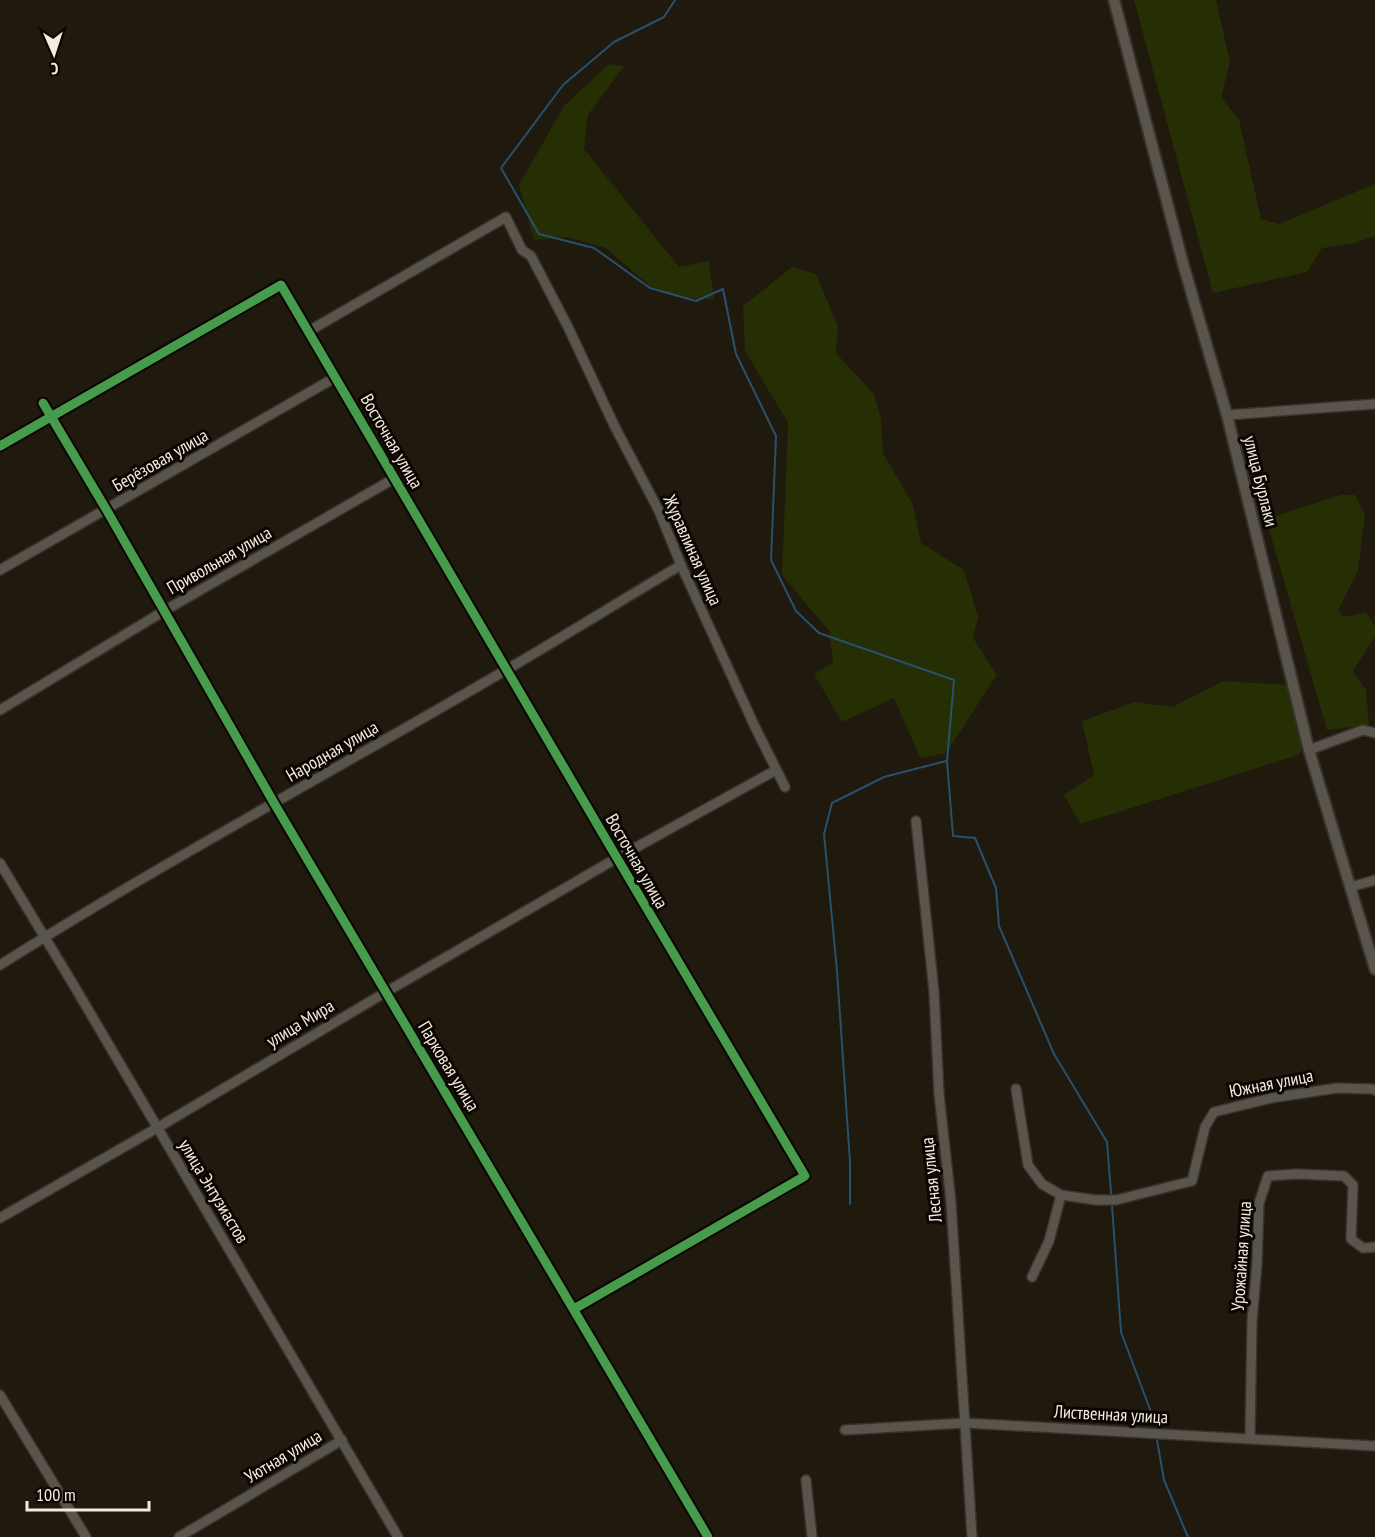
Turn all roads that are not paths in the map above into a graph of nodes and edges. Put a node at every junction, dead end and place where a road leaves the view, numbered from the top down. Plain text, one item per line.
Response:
1 (1114, 0) edge
2 (309, 331) junction
3 (336, 377) junction
4 (43, 404) dead end
5 (1375, 404) edge
6 (1227, 415) junction
7 (51, 417) junction
8 (0, 446) edge
9 (395, 478) junction
10 (106, 509) junction
11 (681, 565) junction
12 (0, 570) edge
13 (164, 611) junction
14 (507, 670) junction
15 (0, 710) edge
16 (1375, 733) edge
17 (1309, 750) junction
18 (776, 770) junction
19 (784, 787) dead end
20 (274, 802) junction
21 (916, 821) dead end
22 (616, 858) junction
23 (0, 863) edge
24 (1375, 880) edge
25 (1350, 887) junction
26 (45, 937) junction
27 (0, 965) edge
28 (1375, 969) edge
29 (386, 992) junction
30 (1016, 1089) dead end
31 (1375, 1090) edge
32 (157, 1128) junction
33 (1061, 1195) junction
34 (0, 1218) edge
35 (1375, 1246) edge
36 (1032, 1277) dead end
37 (574, 1309) junction
38 (0, 1395) edge
39 (965, 1423) junction
40 (845, 1430) dead end
41 (1250, 1438) junction
42 (342, 1440) junction
43 (1375, 1446) edge
44 (806, 1480) dead end
45 (86, 1537) edge
46 (179, 1537) edge
47 (398, 1537) edge
48 (708, 1537) edge
49 (812, 1537) edge
50 (972, 1537) edge

1 - 6 street, улица Бурлаки
2 - 3 street, Восточная улица
2 - 7 street, Восточная улица
2 - 11 street, Журавлиная улица
3 - 9 street, Восточная улица
3 - 10 street, Берёзовая улица
4 - 7 street, Парковая улица
5 - 6 street
6 - 17 street, улица Бурлаки
7 - 8 street
7 - 10 street, Парковая улица
9 - 13 street, Привольная улица
9 - 14 street, Восточная улица
10 - 12 street, Берёзовая улица
10 - 13 street, Парковая улица
11 - 14 street, Народная улица
11 - 18 street, Журавлиная улица
13 - 15 street, Привольная улица
13 - 20 street, Парковая улица
14 - 20 street, Народная улица
14 - 22 street, Восточная улица
16 - 17 street
17 - 25 street, улица Бурлаки
18 - 19 street, Журавлиная улица
18 - 22 street, улица Мира
20 - 26 street, Народная улица
20 - 29 street, Парковая улица
21 - 39 street, Лесная улица
22 - 29 street, улица Мира
22 - 37 street, Восточная улица
23 - 26 street, улица Энтузиастов
24 - 25 street
25 - 28 street, улица Бурлаки
26 - 27 street, Народная улица
26 - 32 street, улица Энтузиастов
29 - 32 street, улица Мира
29 - 37 street, Парковая улица
30 - 33 street, Южная улица
31 - 33 street, Южная улица
32 - 34 street, улица Мира
32 - 42 street, улица Энтузиастов
33 - 36 street
35 - 41 street, Урожайная улица
37 - 48 street, Парковая улица
38 - 45 street
39 - 40 street, Лиственная улица
39 - 41 street, Лиственная улица
39 - 50 street, Лесная улица
41 - 43 street, Лиственная улица
42 - 46 street, Уютная улица
42 - 47 street, улица Энтузиастов
44 - 49 street

